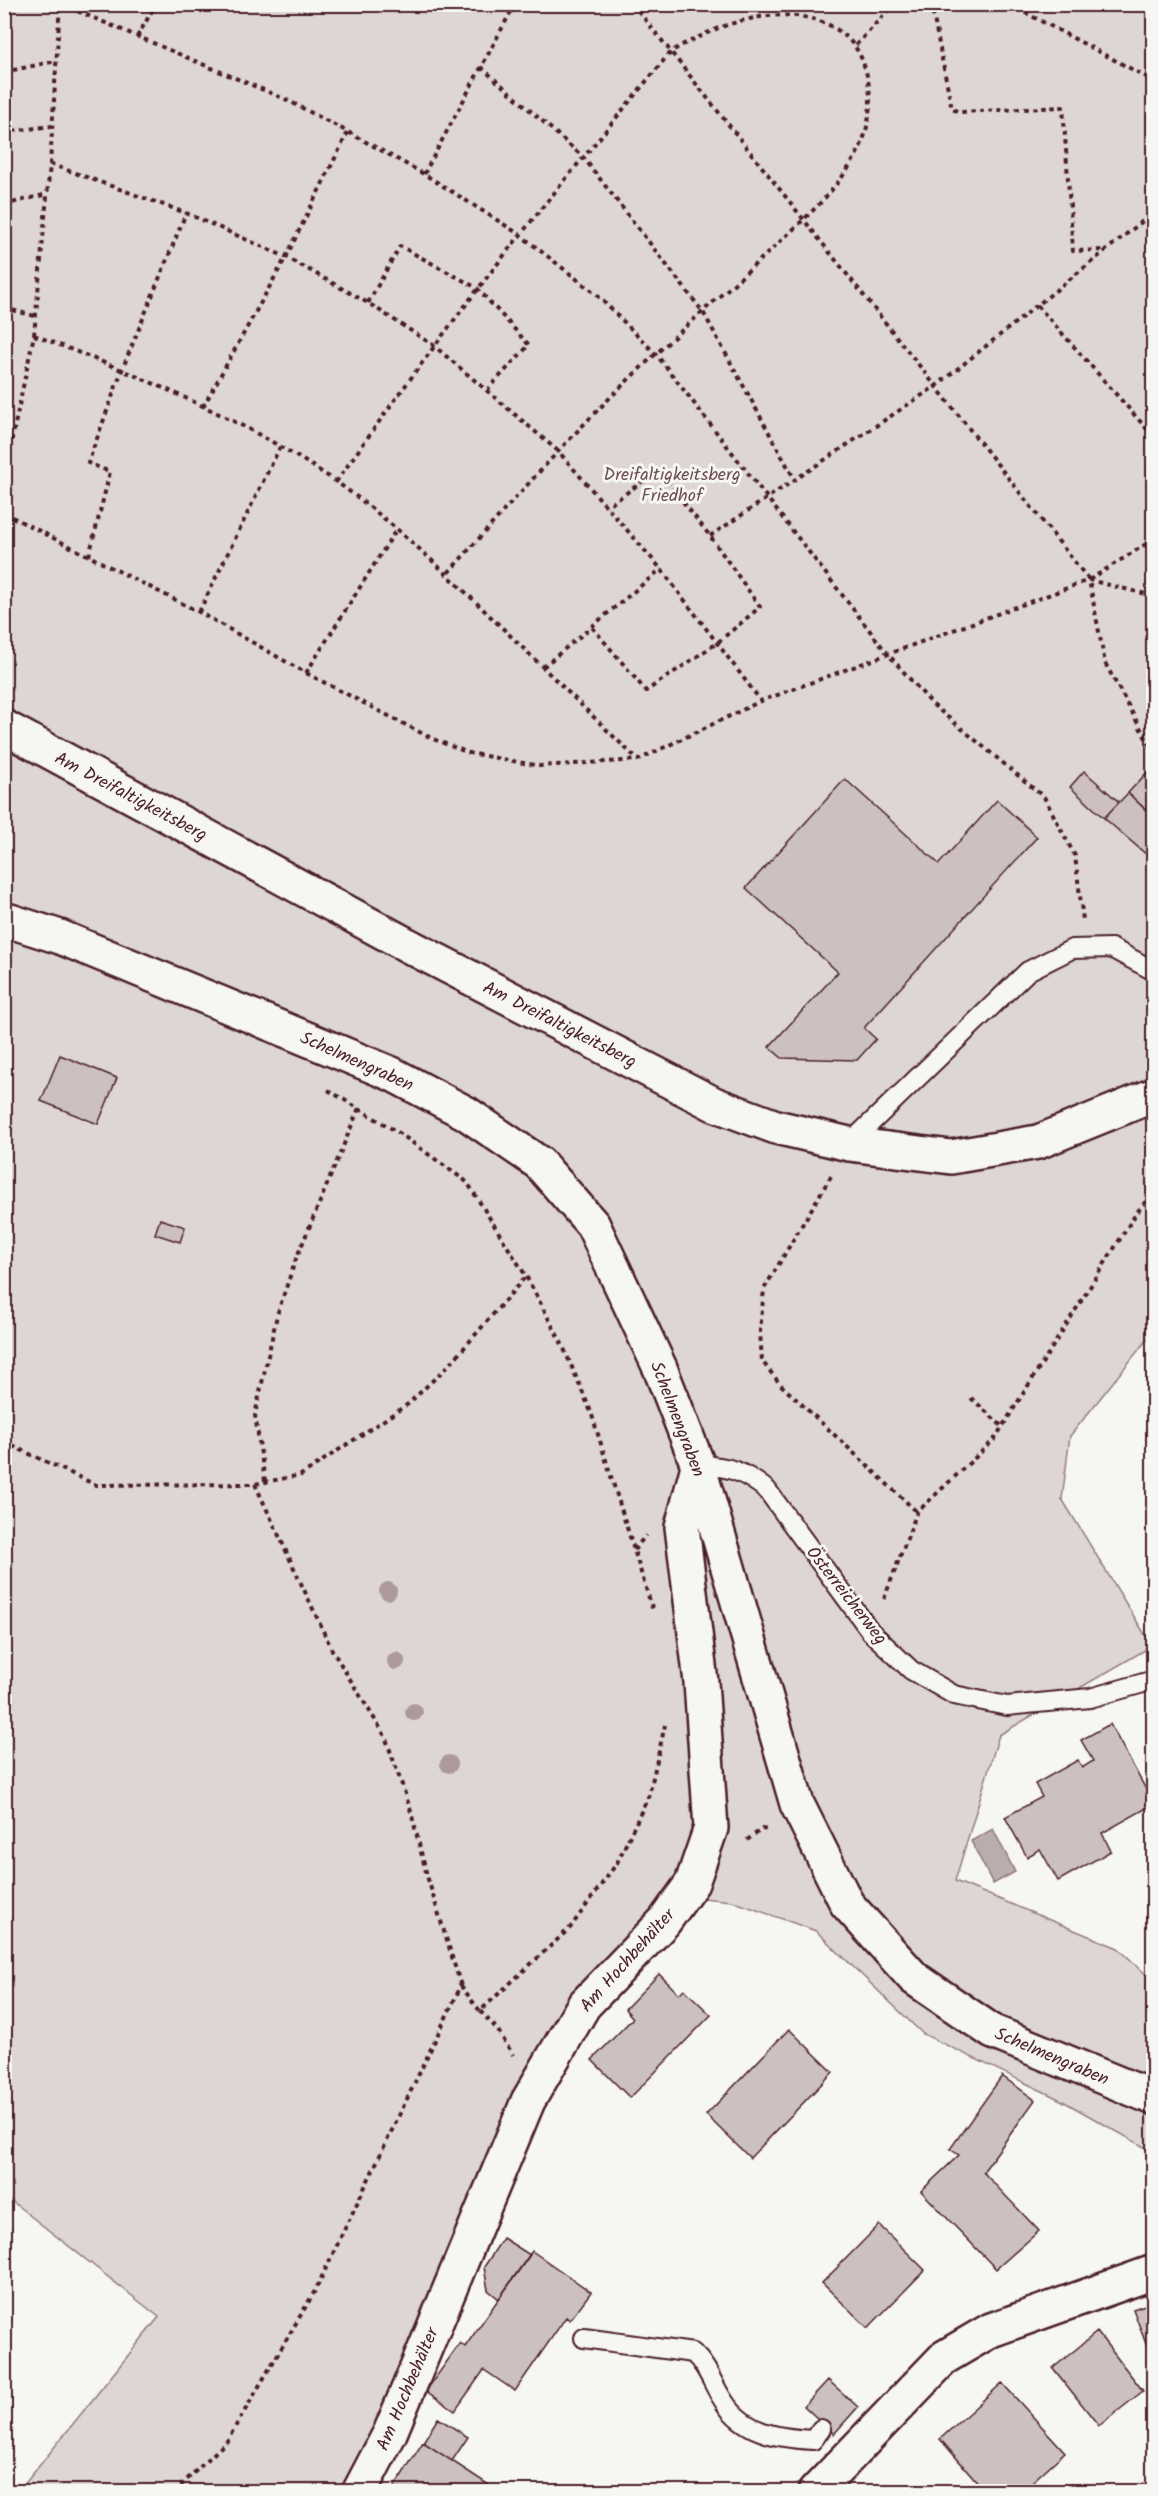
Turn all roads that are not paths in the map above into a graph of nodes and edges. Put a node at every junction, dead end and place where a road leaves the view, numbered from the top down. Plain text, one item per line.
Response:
1 (4, 727) edge
2 (4, 919) edge
3 (1154, 971) edge
4 (1154, 1095) edge
5 (849, 1144) junction
6 (698, 1465) junction
7 (1154, 1680) edge
8 (1154, 2098) edge
9 (1154, 2271) edge
10 (584, 2338) dead end
11 (821, 2429) dead end
12 (359, 2492) edge
13 (815, 2492) edge

1 - 5 street, Am Dreifaltigkeitsberg
2 - 6 street, Schelmengraben
3 - 5 lane
4 - 5 street, Am Dreifaltigkeitsberg
6 - 7 lane, Österreicherweg
6 - 8 street, Schelmengraben
6 - 12 street, Am Hochbehälter
9 - 13 street
10 - 11 lane

